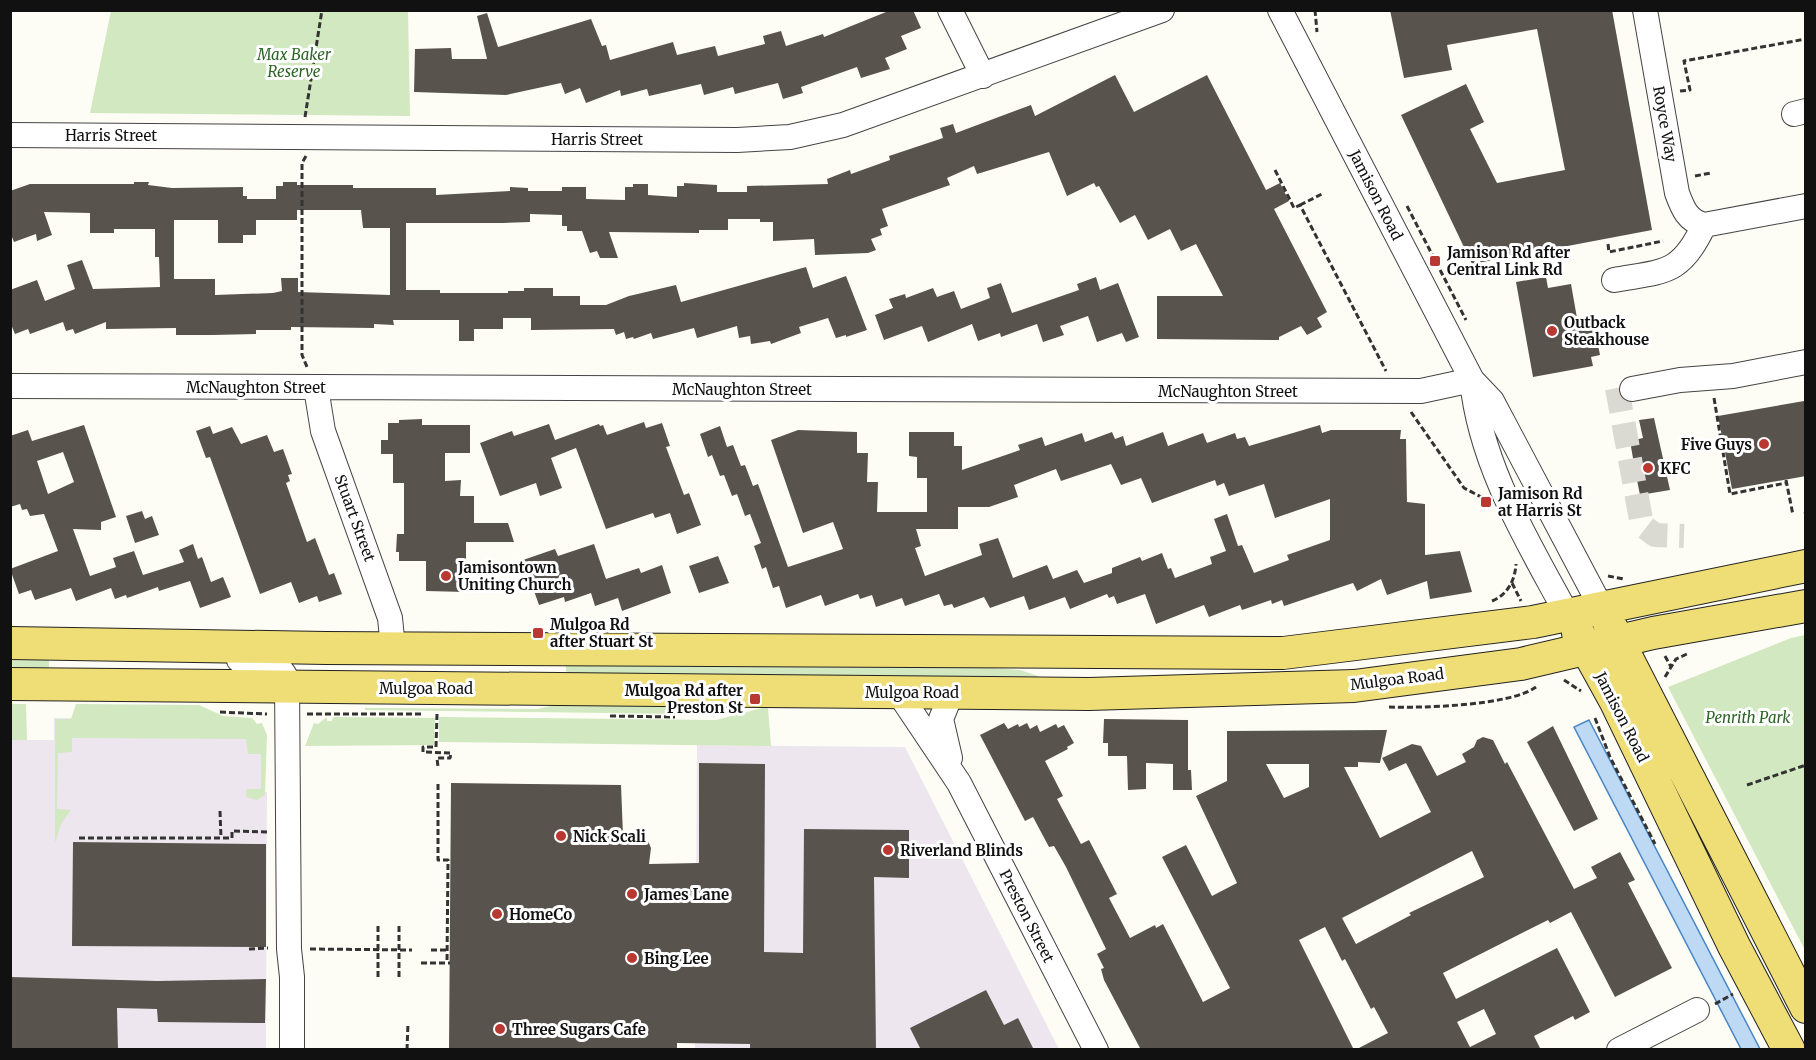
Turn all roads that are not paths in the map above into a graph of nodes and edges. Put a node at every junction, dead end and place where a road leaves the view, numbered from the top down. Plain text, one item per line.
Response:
1 (950, 10) edge
2 (1162, 10) edge
3 (1280, 10) edge
4 (1645, 10) edge
5 (983, 76) junction
6 (10, 135) edge
7 (1806, 206) edge
8 (1704, 225) junction
9 (1614, 280) dead end
10 (1806, 362) edge
11 (1472, 380) junction
12 (10, 386) edge
13 (316, 388) junction
14 (1632, 389) dead end
15 (1806, 566) edge
16 (1806, 606) edge
17 (1602, 609) junction
18 (1568, 616) junction
19 (1619, 642) junction
20 (10, 643) edge
21 (59, 644) junction
22 (393, 648) junction
23 (1588, 649) junction
24 (10, 684) edge
25 (287, 686) junction
26 (898, 692) junction
27 (952, 692) junction
28 (959, 783) junction
29 (1706, 1007) road end
30 (1806, 1007) edge
31 (292, 1050) edge
32 (1095, 1050) edge
33 (1619, 1050) edge
34 (1789, 1050) edge

1 - 5 street
2 - 5 street, Harris Street
3 - 11 street, Jamison Road
4 - 8 street, Royce Way
5 - 6 street, Harris Street
7 - 8 street
8 - 9 street
10 - 14 street
11 - 13 street, McNaughton Street
11 - 17 street, Jamison Road
11 - 18 street, Jamison Road
12 - 13 street, McNaughton Street
13 - 22 street, Stuart Street
15 - 17 main road
16 - 19 main road, Mulgoa Road
17 - 18 main road
17 - 19 main road, Jamison Road
18 - 22 main road
18 - 23 main road, Jamison Road
19 - 23 main road, Mulgoa Road
19 - 30 main road, Jamison Road
20 - 21 main road
21 - 22 main road
21 - 25 street
23 - 27 main road, Mulgoa Road
23 - 34 main road, Jamison Road
24 - 25 main road, Mulgoa Road
25 - 26 main road, Mulgoa Road
25 - 31 street
26 - 27 main road, Mulgoa Road
26 - 28 street, Preston Street
27 - 28 street, Preston Street
28 - 32 street, Preston Street
29 - 33 street

